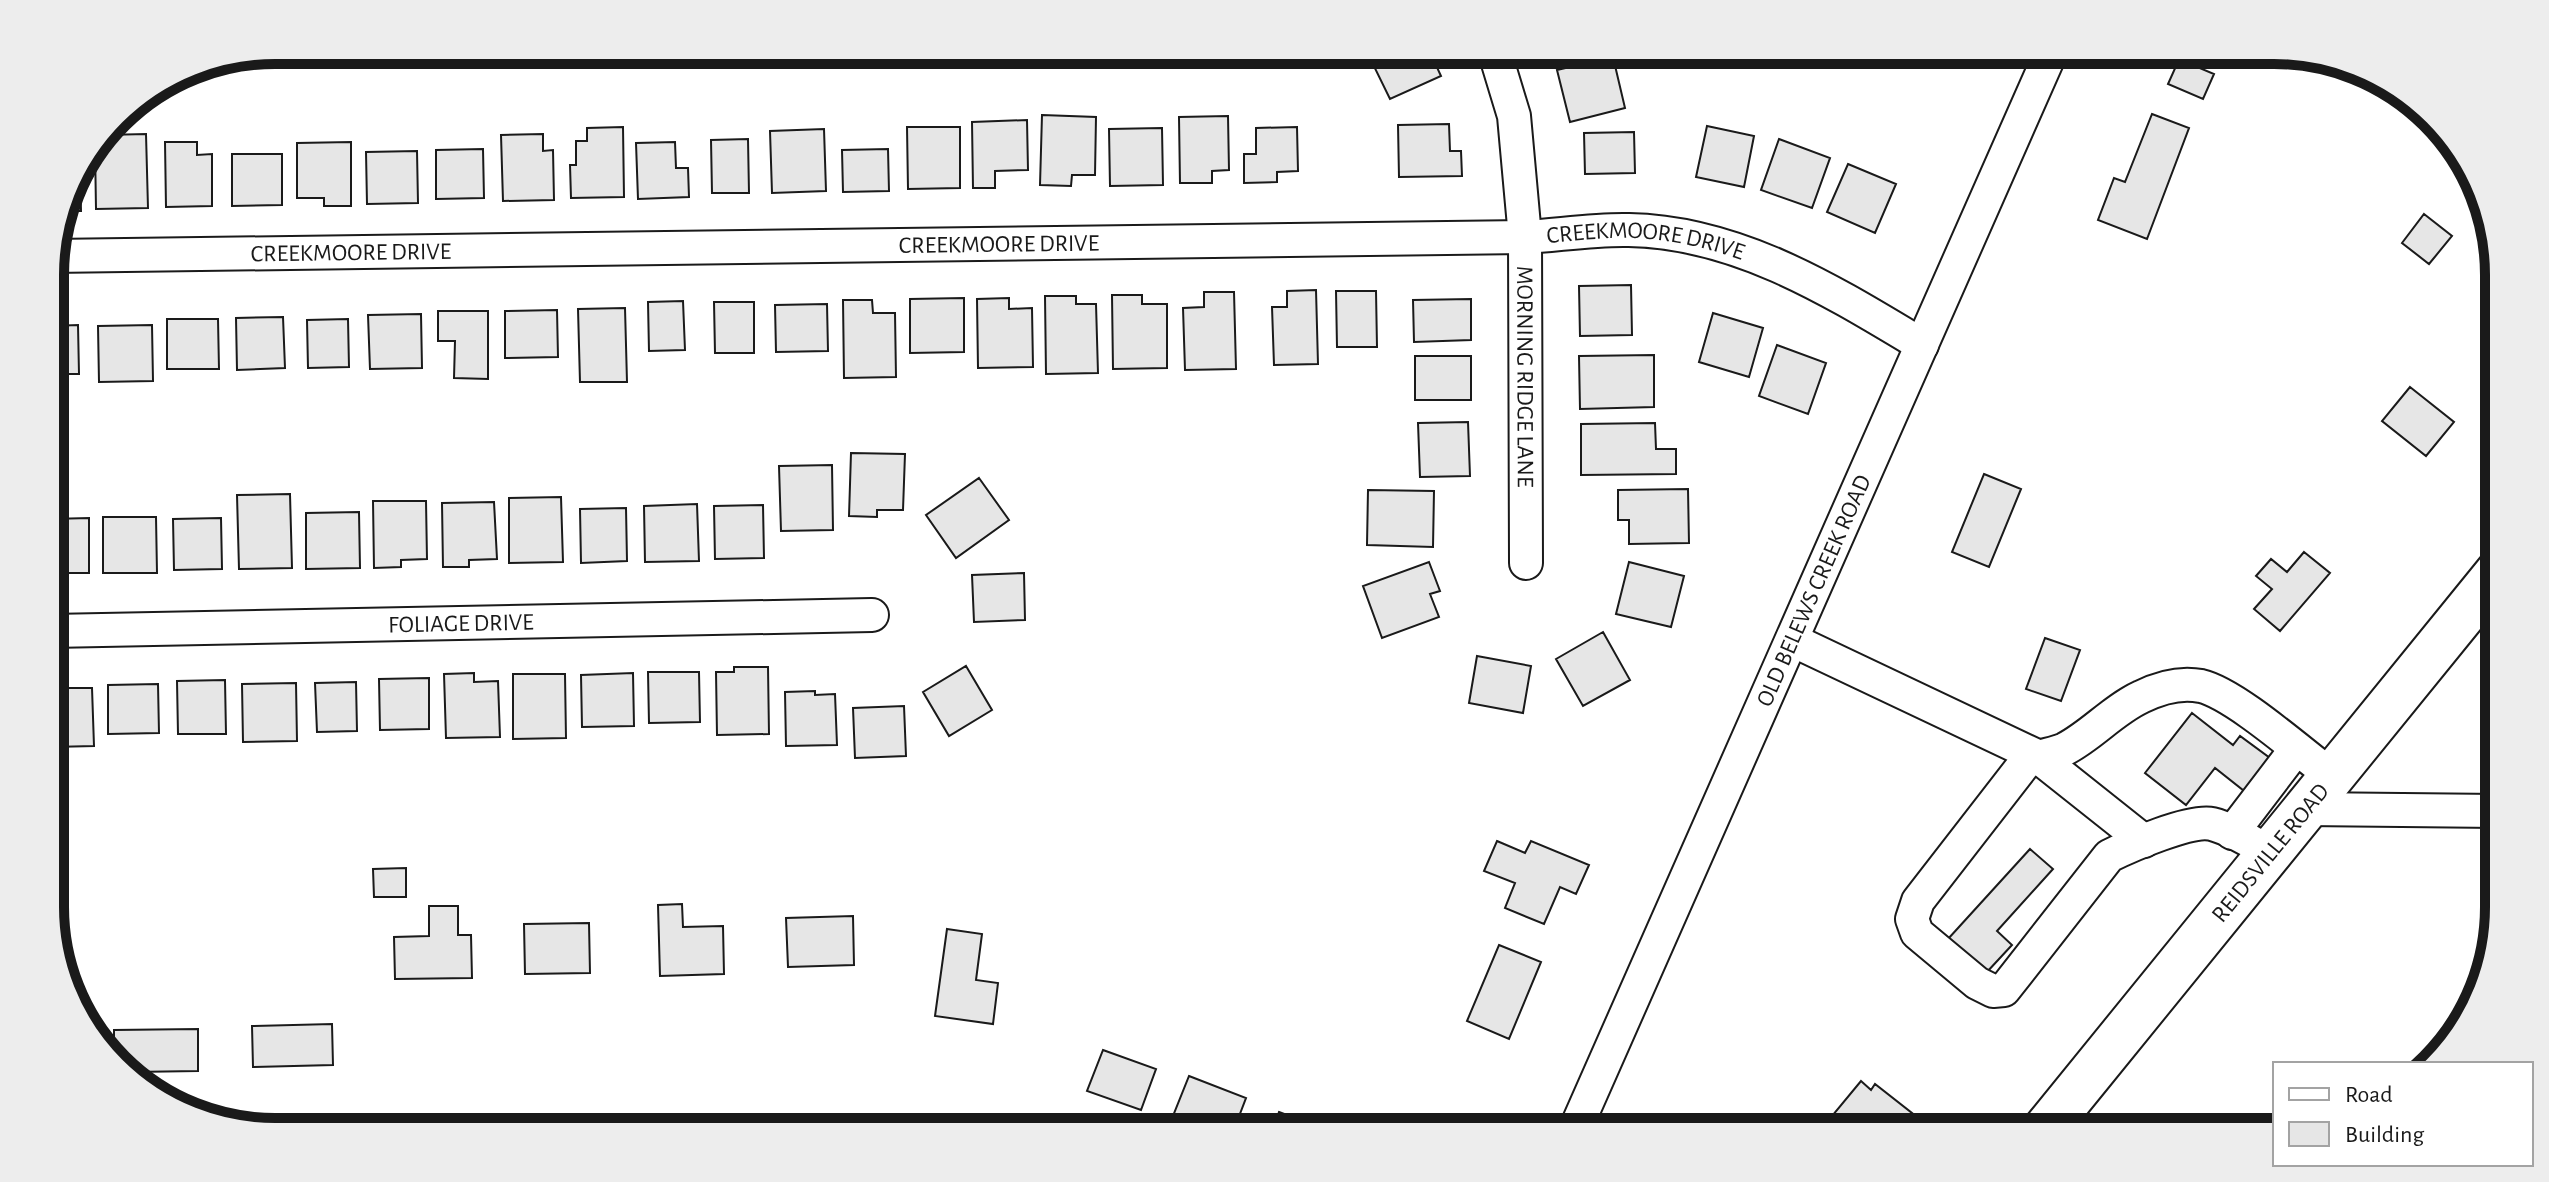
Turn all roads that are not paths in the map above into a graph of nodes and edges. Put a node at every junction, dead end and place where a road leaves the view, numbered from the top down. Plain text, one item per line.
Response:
1 (1498, 64) edge
2 (2046, 64) edge
3 (1525, 237) junction
4 (65, 256) edge
5 (1922, 345) junction
6 (1526, 563) dead end
7 (2485, 588) edge
8 (872, 615) dead end
9 (64, 631) edge
10 (1792, 640) junction
11 (2296, 749) junction
12 (2037, 756) junction
13 (2319, 793) junction
14 (2485, 810) edge
15 (2144, 841) junction
16 (2251, 843) junction
17 (1580, 1118) edge
18 (2053, 1118) edge

1 - 3 street, MORNING RIDGE LANE
2 - 5 street, OLD BELEWS CREEK ROAD
3 - 4 street, CREEKMOORE DRIVE
3 - 5 street, CREEKMOORE DRIVE
3 - 6 street, MORNING RIDGE LANE
5 - 10 street, OLD BELEWS CREEK ROAD
7 - 13 highway, REIDSVILLE ROAD
8 - 9 street, FOLIAGE DRIVE
10 - 12 street
10 - 17 street, OLD BELEWS CREEK ROAD
11 - 12 street
11 - 13 street
11 - 16 street
12 - 15 street
12 - 15 street
13 - 14 street
13 - 16 highway, REIDSVILLE ROAD
15 - 16 street
16 - 18 highway, REIDSVILLE ROAD

